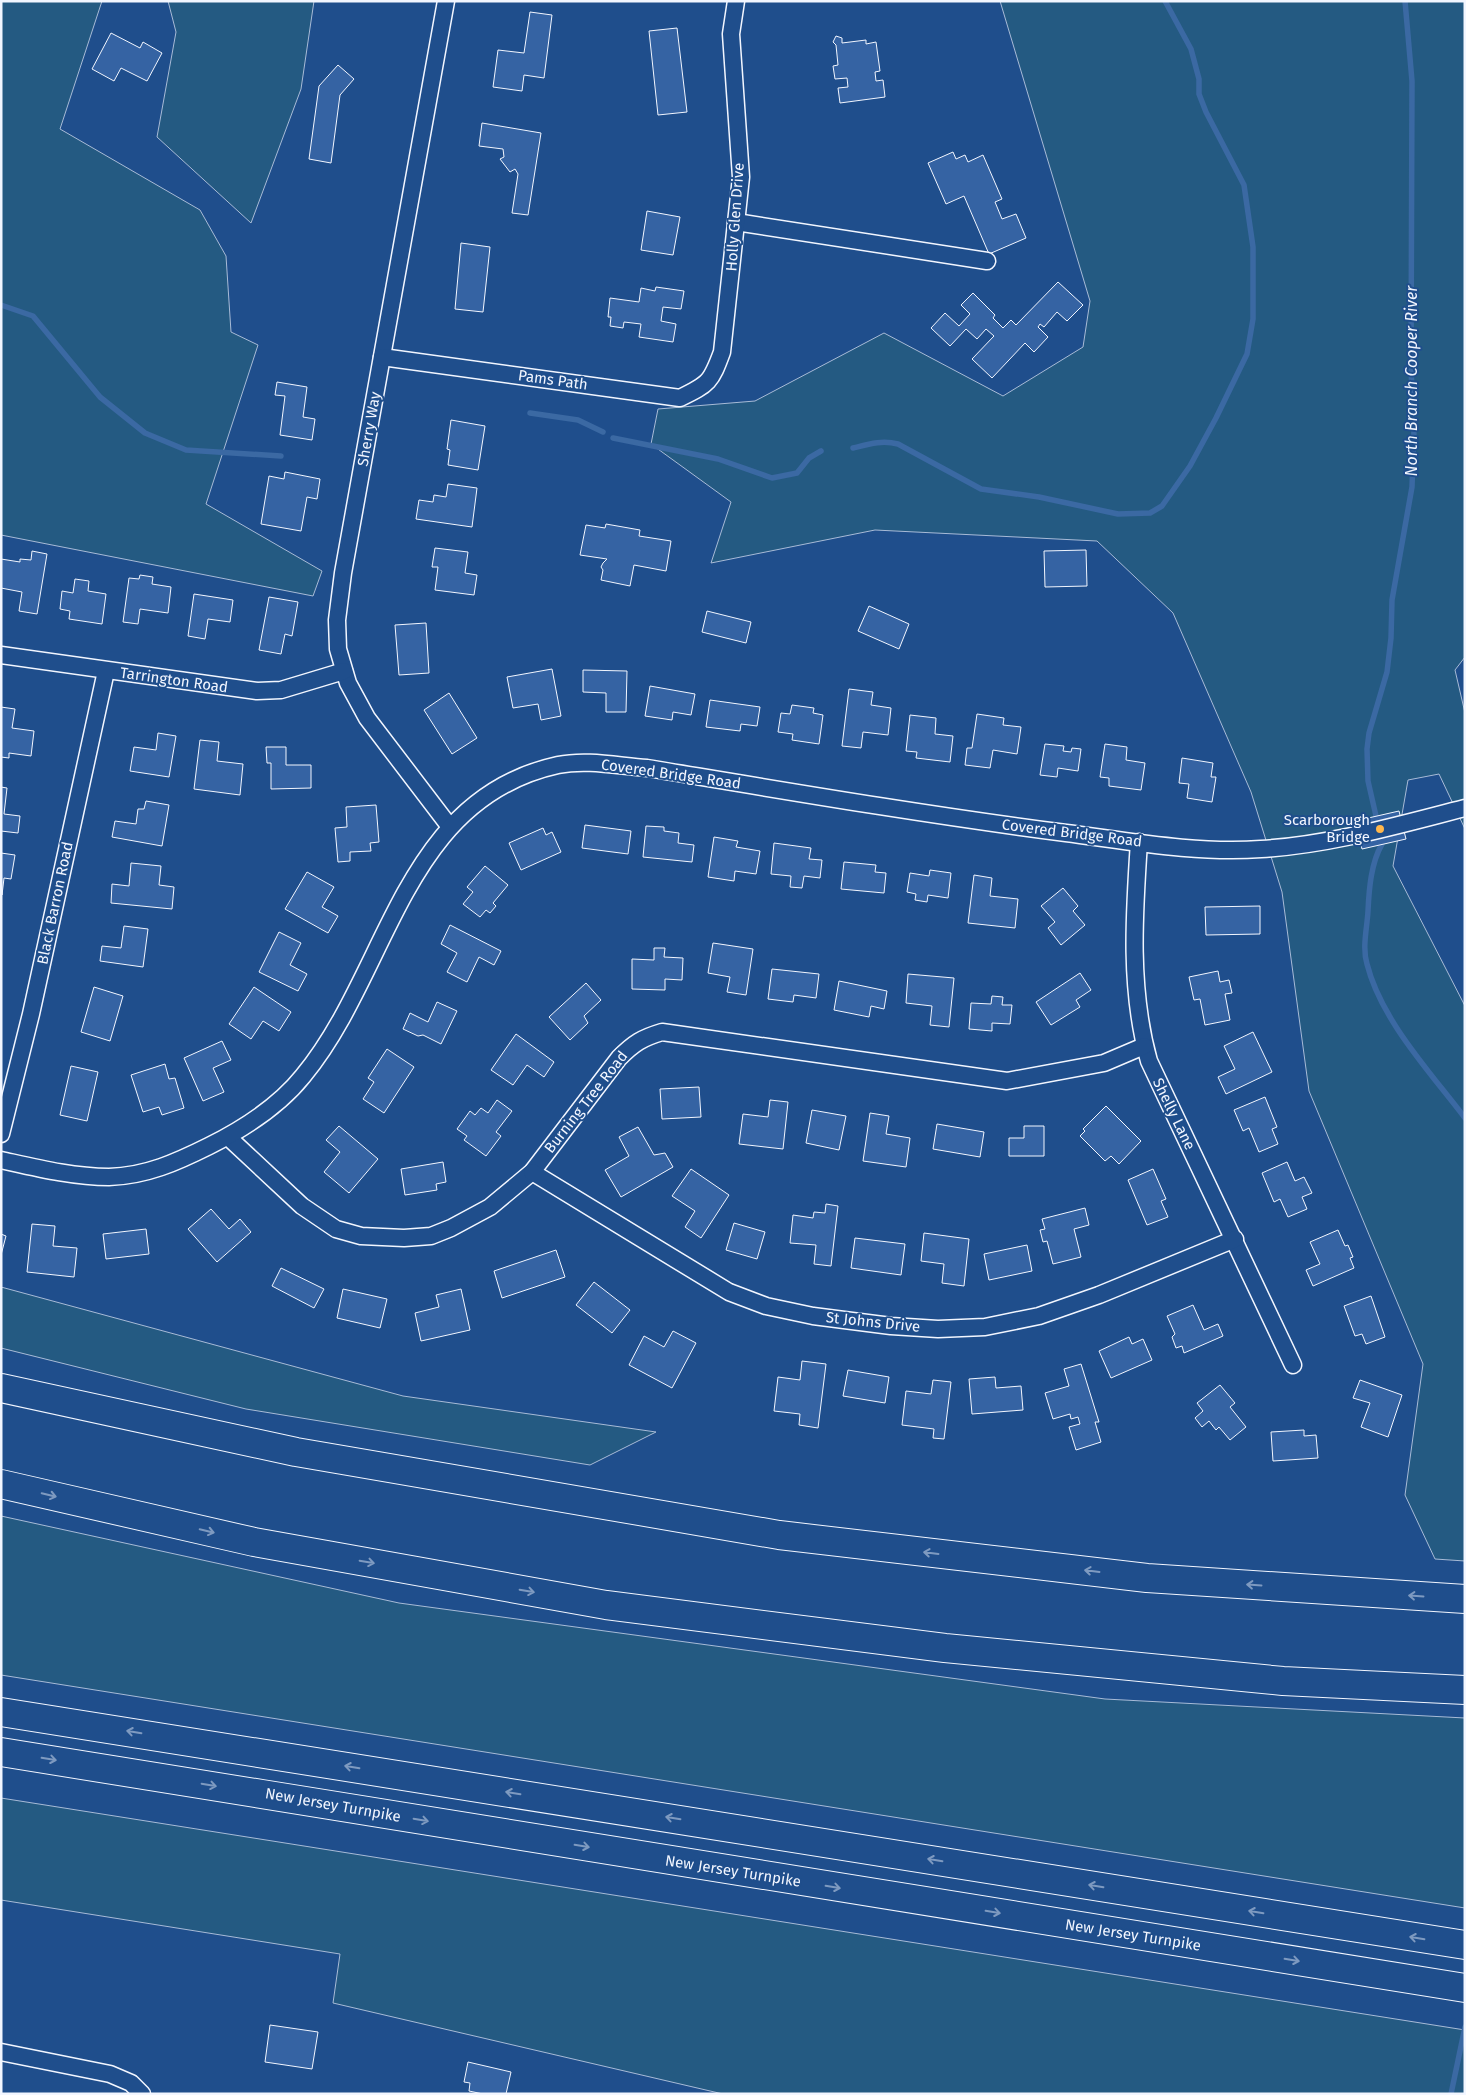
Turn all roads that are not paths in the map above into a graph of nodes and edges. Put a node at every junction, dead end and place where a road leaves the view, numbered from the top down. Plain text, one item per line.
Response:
1 (446, 1) edge
2 (736, 1) edge
3 (736, 222) junction
4 (987, 261) dead end
5 (382, 357) junction
6 (715, 372) joint
7 (1, 656) edge
8 (106, 671) junction
9 (344, 671) junction
10 (1465, 808) edge
11 (450, 827) junction
12 (1139, 842) junction
13 (1144, 1046) junction
14 (1, 1134) edge
15 (228, 1137) junction
16 (1, 1160) edge
17 (532, 1172) junction
18 (1235, 1239) junction
19 (1293, 1365) dead end
20 (1, 1388) edge
21 (1, 1484) edge
22 (1465, 1599) edge
23 (1465, 1690) edge
24 (1, 1712) edge
25 (1, 1752) edge
26 (1465, 1946) edge
27 (1465, 1988) edge
28 (1, 2052) edge
29 (142, 2094) edge

1 - 5 street, Sherry Way
2 - 3 street, Holly Glen Drive
3 - 4 street
3 - 6 street, Holly Glen Drive
5 - 6 street, Pams Path
5 - 9 street, Sherry Way
7 - 8 street, Tarrington Road
8 - 9 street, Tarrington Road
8 - 14 street, Black Barron Road
9 - 11 street, Sherry Way
10 - 12 street, Covered Bridge Road
11 - 12 street, Covered Bridge Road
11 - 15 street, Covered Bridge Road
12 - 13 street, Shelly Lane
13 - 17 street, Burning Tree Road
13 - 18 street, Shelly Lane
15 - 16 street, Covered Bridge Road
15 - 17 street, Burning Tree Road
17 - 18 street, St Johns Drive
18 - 19 street, Shelly Lane
22 -> 20 highway
21 -> 23 highway
26 -> 24 highway
25 -> 27 highway, New Jersey Turnpike
28 - 29 street

